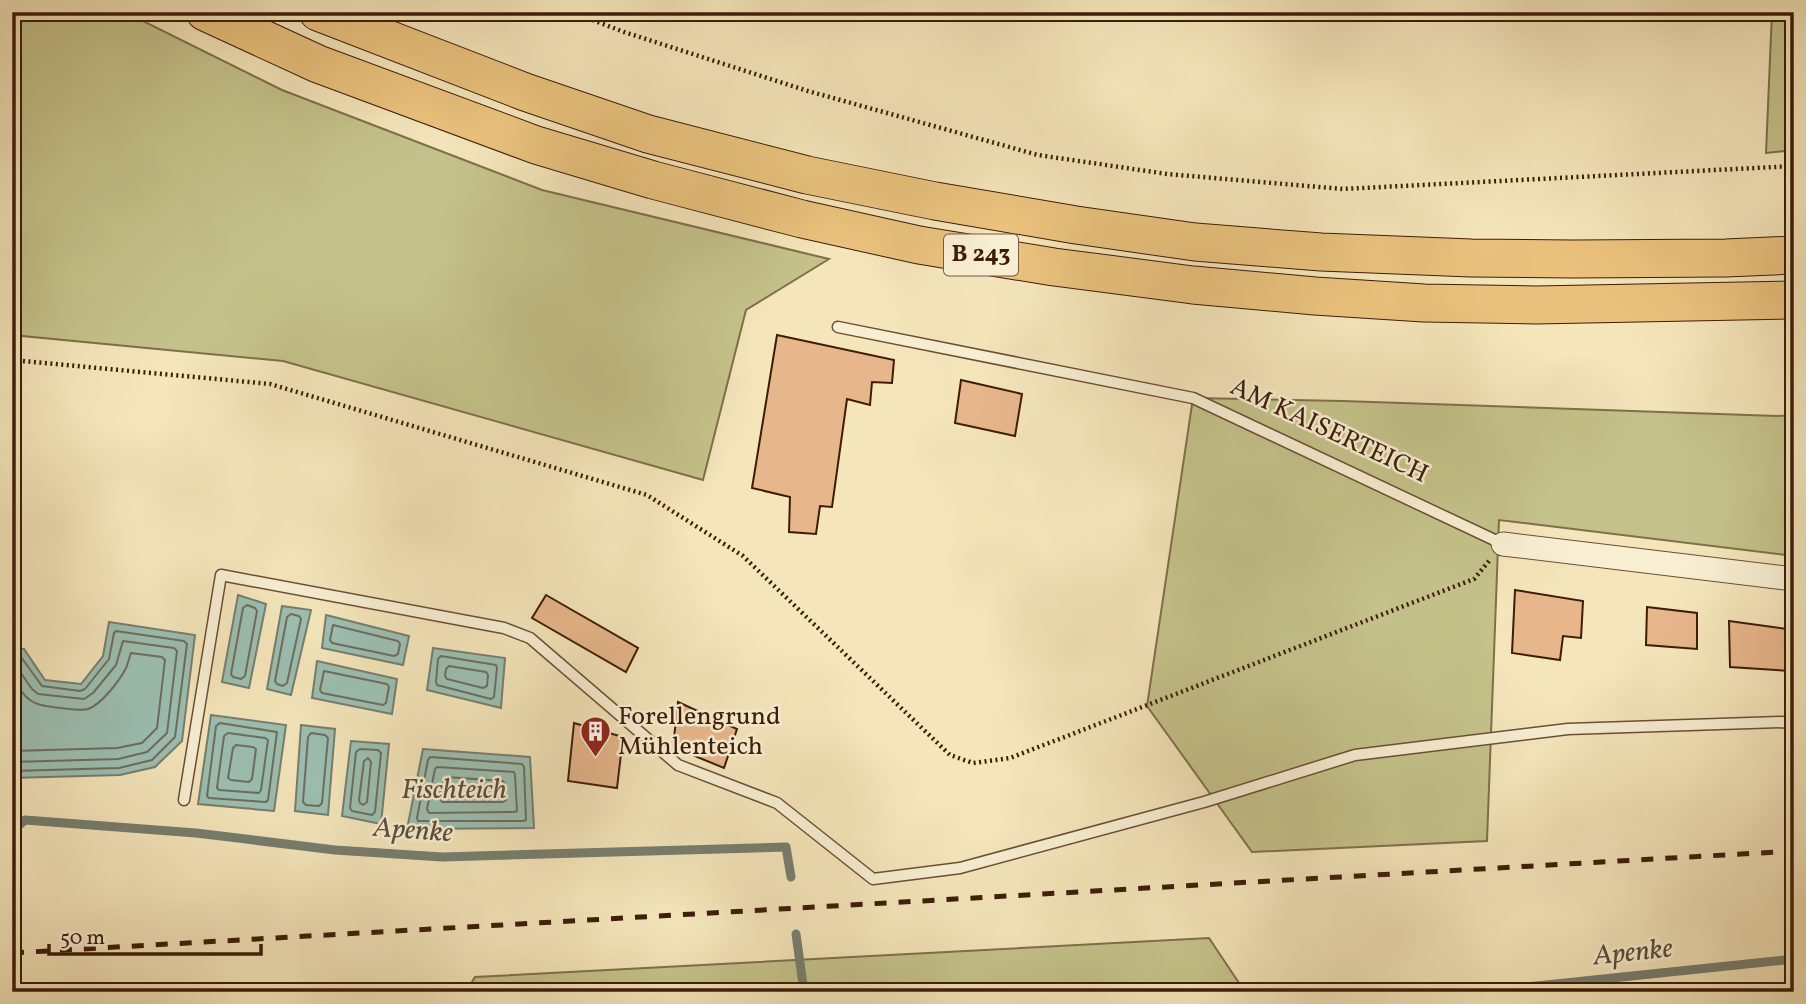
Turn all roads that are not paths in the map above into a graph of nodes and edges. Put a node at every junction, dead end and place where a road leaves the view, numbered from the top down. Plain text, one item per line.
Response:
1 (205, 12) edge
2 (318, 12) edge
3 (1794, 255) edge
4 (1794, 300) edge
5 (838, 327) dead end
6 (1503, 544) joint
7 (1794, 579) edge
8 (1794, 724) edge
9 (184, 800) dead end

1 - 4 highway, B 243
2 - 3 highway, B 243
5 - 6 lane, AM KAISERTEICH
6 - 7 street, AM KAISERTEICH
8 - 9 lane

